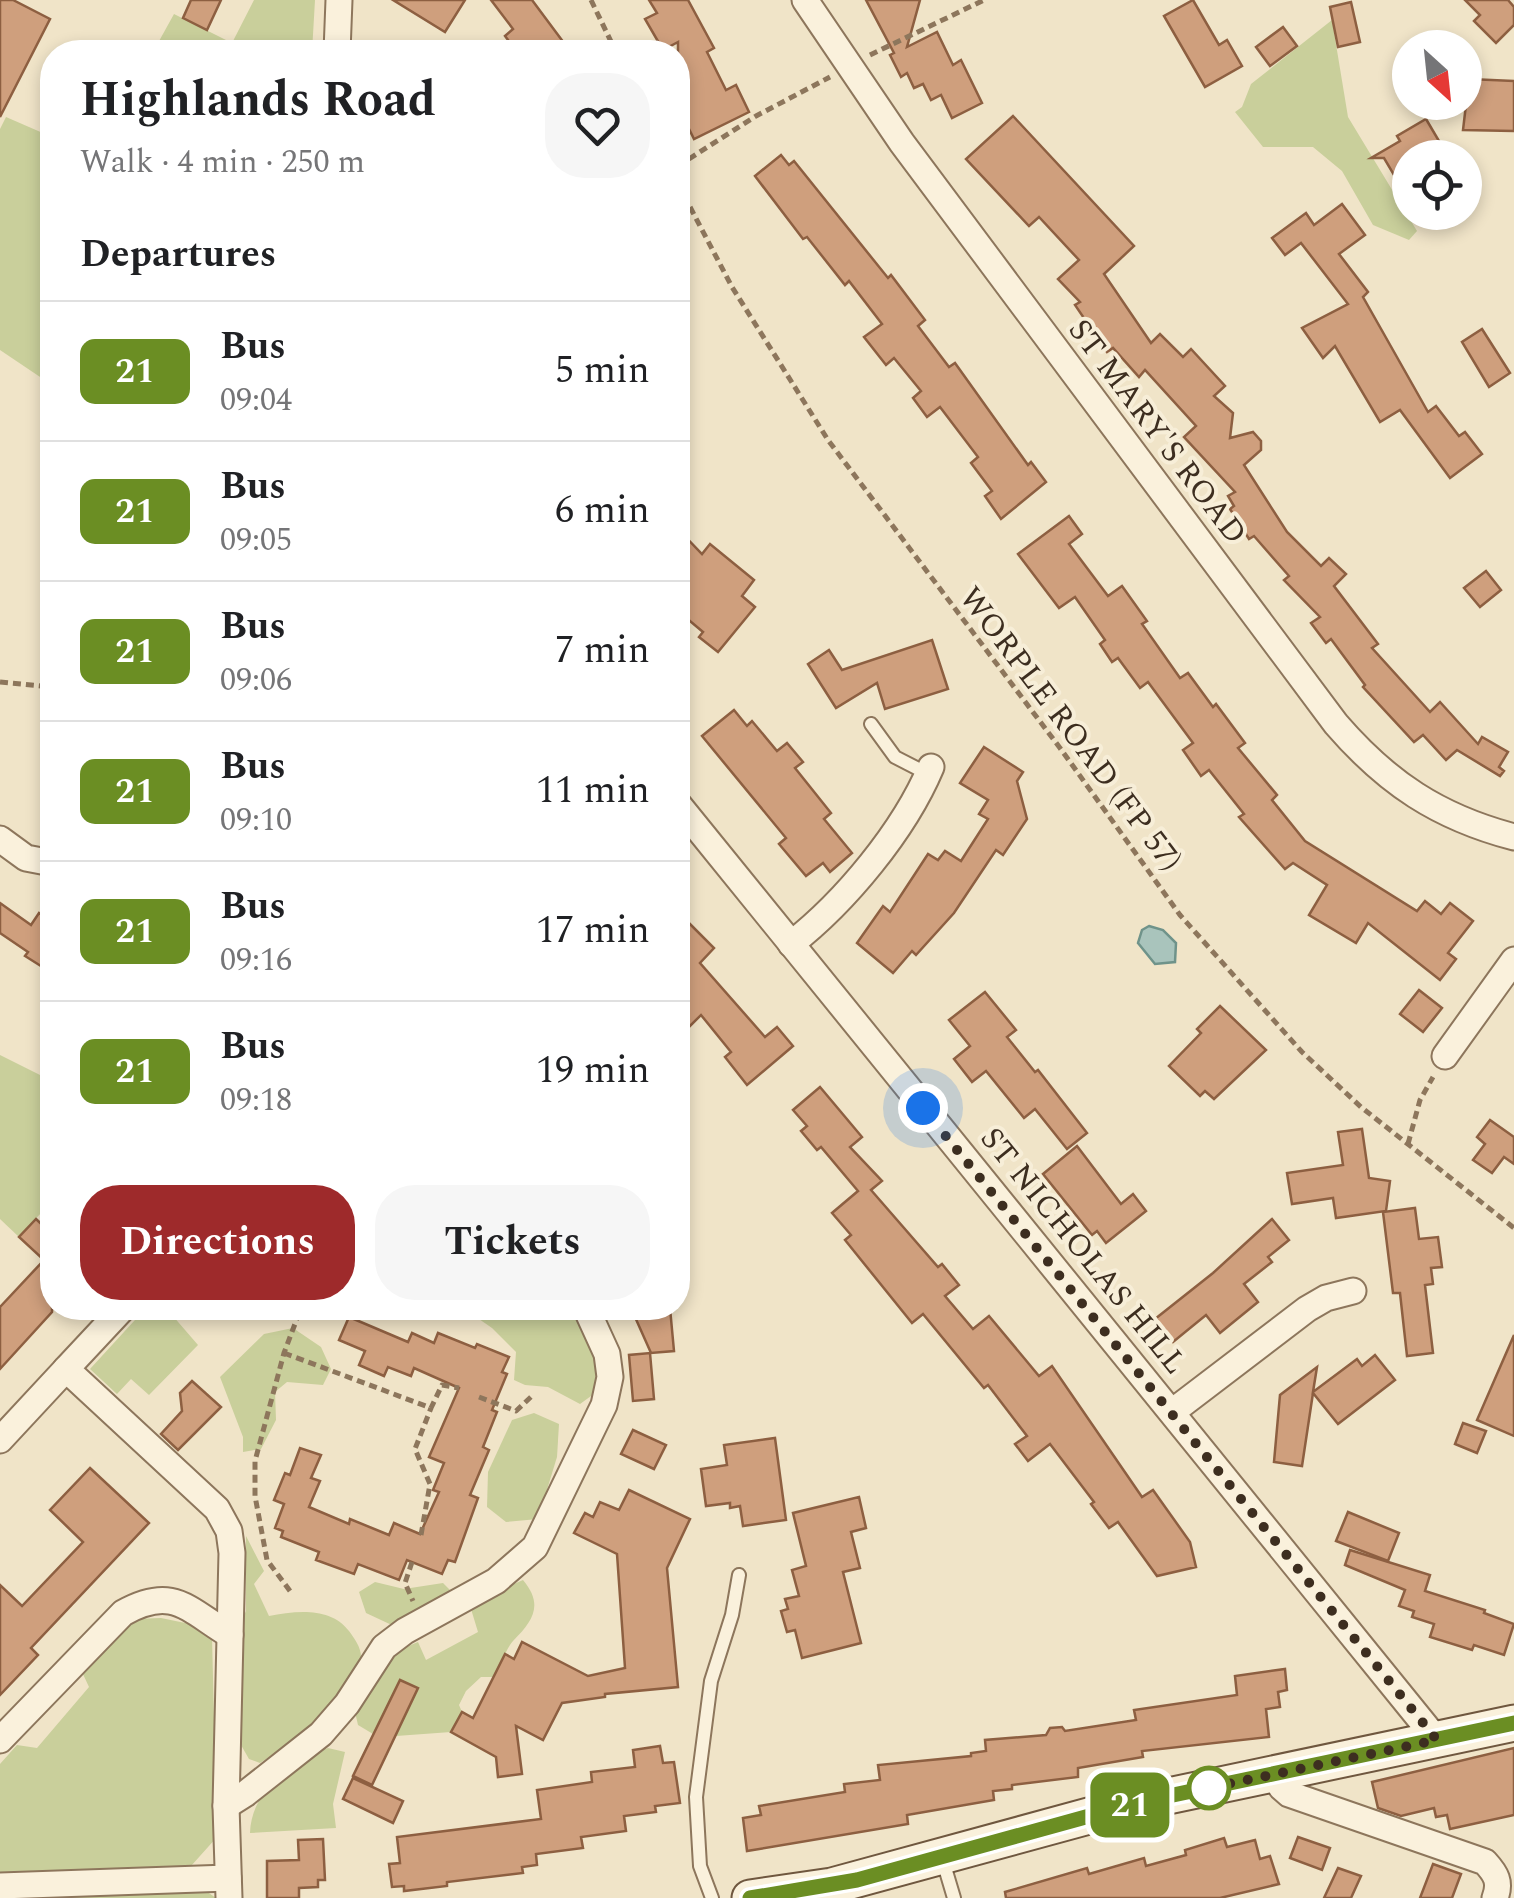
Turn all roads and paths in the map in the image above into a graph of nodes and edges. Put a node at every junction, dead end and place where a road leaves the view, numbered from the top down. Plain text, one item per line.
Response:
1 (339, 0) edge
2 (590, 0) edge
3 (806, 0) edge
4 (337, 40) edge
5 (610, 40) edge
6 (690, 207) edge
7 (0, 682) edge
8 (40, 686) edge
9 (871, 724) dead end
10 (929, 771) joint
11 (690, 819) edge
12 (1514, 837) edge
13 (0, 840) edge
14 (40, 861) edge
15 (790, 944) junction
16 (1514, 960) edge
17 (1445, 1056) joint
18 (1408, 1144) junction
19 (1514, 1228) edge
20 (1353, 1291) dead end
21 (111, 1320) edge
22 (296, 1320) edge
23 (591, 1320) edge
24 (284, 1353) junction
25 (66, 1369) junction
26 (459, 1388) dead end
27 (534, 1394) dead end
28 (480, 1397) dead end
29 (431, 1408) junction
30 (1172, 1412) junction
31 (0, 1440) edge
32 (421, 1535) dead end
33 (412, 1562) dead end
34 (739, 1575) dead end
35 (290, 1591) dead end
36 (422, 1622) junction
37 (230, 1635) junction
38 (1514, 1722) edge
39 (0, 1740) edge
40 (1437, 1740) junction
41 (1278, 1774) junction
42 (226, 1806) junction
43 (942, 1858) junction
44 (0, 1886) edge
45 (228, 1888) edge
46 (712, 1898) edge
47 (750, 1898) edge
48 (954, 1898) edge
49 (1495, 1898) edge

1 - 4 street
2 - 5 path
3 - 12 street, ST MARY'S ROAD
6 - 18 path, WORPLE ROAD (FP 57)
7 - 8 path
9 - 10 lane
10 - 15 street
11 - 15 street, ST NICHOLAS HILL
13 - 14 street
15 - 30 street, ST NICHOLAS HILL
16 - 17 street
17 - 18 path
18 - 19 path, WORPLE ROAD (FP 57)
20 - 30 street
21 - 25 street
22 - 24 path
23 - 36 street
24 - 29 path
24 - 35 path
25 - 31 street
25 - 37 street
26 - 29 path
27 - 28 path
29 - 32 path
30 - 40 street, ST NICHOLAS HILL
33 - 36 path
34 - 46 lane
36 - 42 street
37 - 39 street
37 - 42 street
38 - 40 main road
40 - 41 main road
41 - 43 main road
41 - 49 street
42 - 45 street
43 - 47 main road
43 - 48 lane
44 - 45 street

